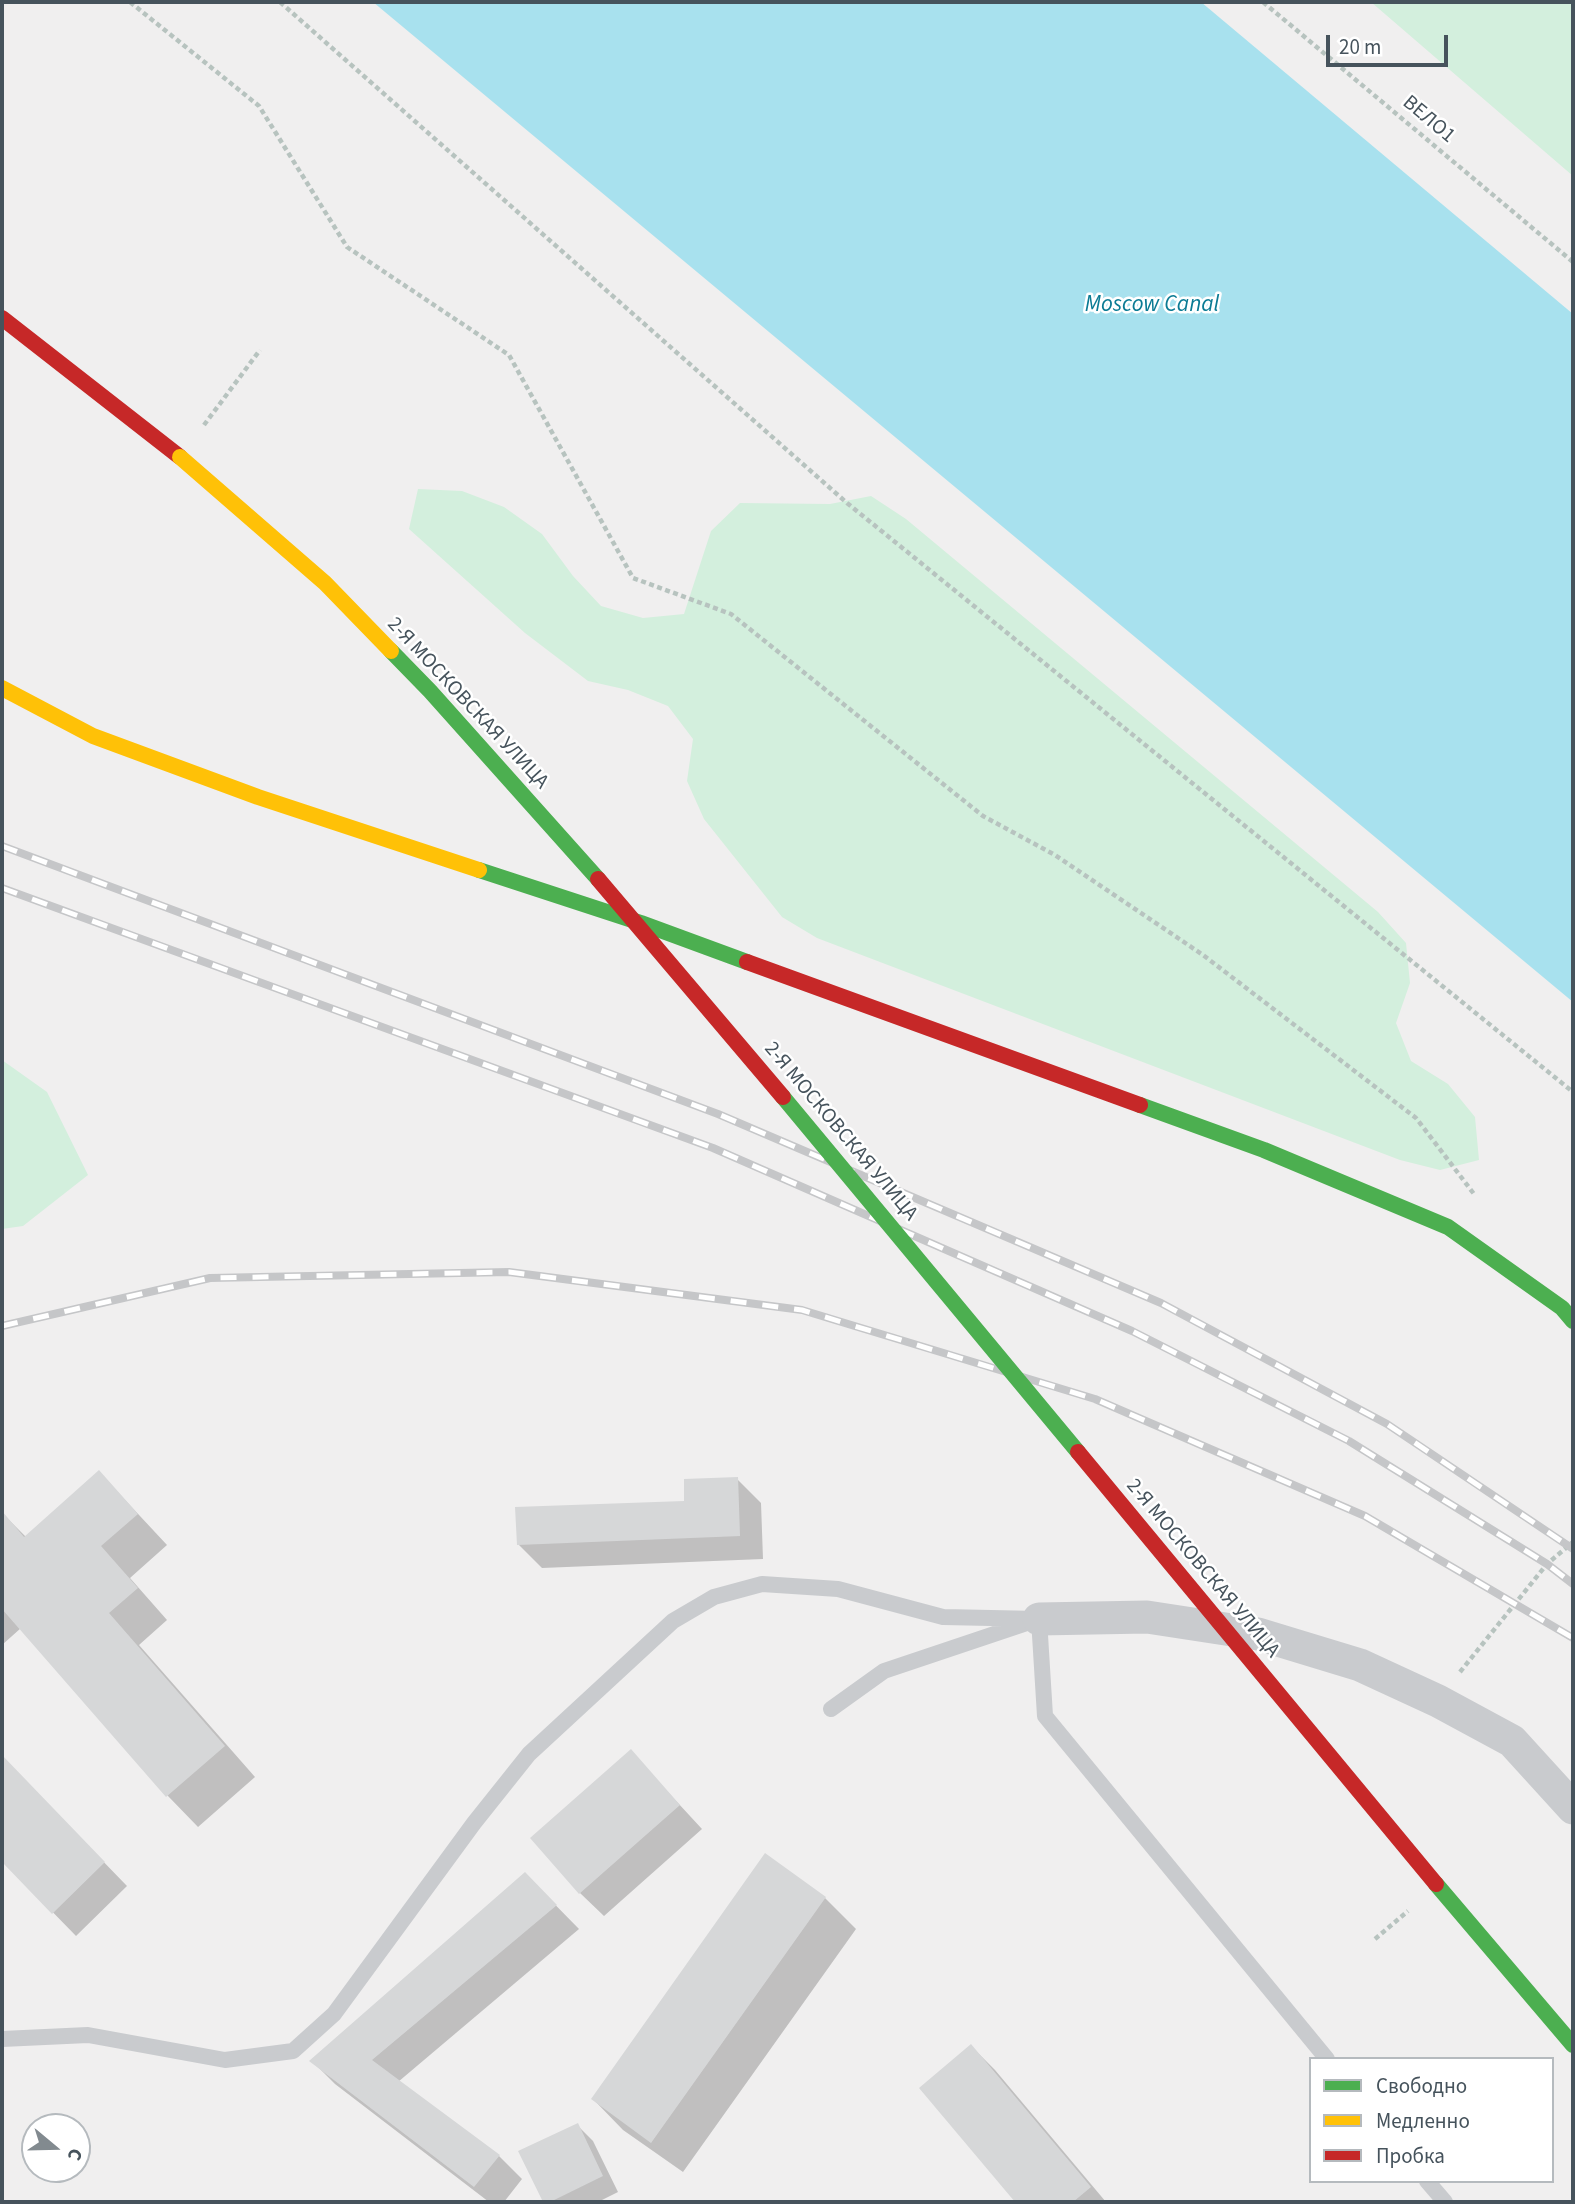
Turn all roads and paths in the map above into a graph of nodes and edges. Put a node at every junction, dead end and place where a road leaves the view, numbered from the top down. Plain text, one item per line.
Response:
1 (130, 2) edge
2 (280, 2) edge
3 (1263, 2) edge
4 (1573, 262) edge
5 (2, 318) edge
6 (260, 350) dead end
7 (180, 457) junction
8 (2, 688) edge
9 (1573, 1092) edge
10 (1481, 1202) dead end
11 (1573, 1321) edge
12 (1573, 1542) edge
13 (1039, 1619) junction
14 (1438, 1701) junction
15 (831, 1709) dead end
16 (1573, 1808) edge
17 (1412, 1908) dead end
18 (1375, 1939) dead end
19 (2, 2039) edge
20 (1573, 2045) edge
21 (1325, 2057) edge
22 (1429, 2183) edge
23 (1445, 2202) edge

1 - 10 path
2 - 9 path
3 - 4 path, ВЕЛО1
5 - 7 main road, 2-Я МОСКОВСКАЯ УЛИЦА
6 - 7 path
7 - 20 main road, 2-Я МОСКОВСКАЯ УЛИЦА, bridge
8 - 11 main road
12 - 14 path
13 - 14 street
13 - 15 lane
13 - 19 lane
13 - 21 lane
14 - 16 street
17 - 18 path
22 - 23 lane

